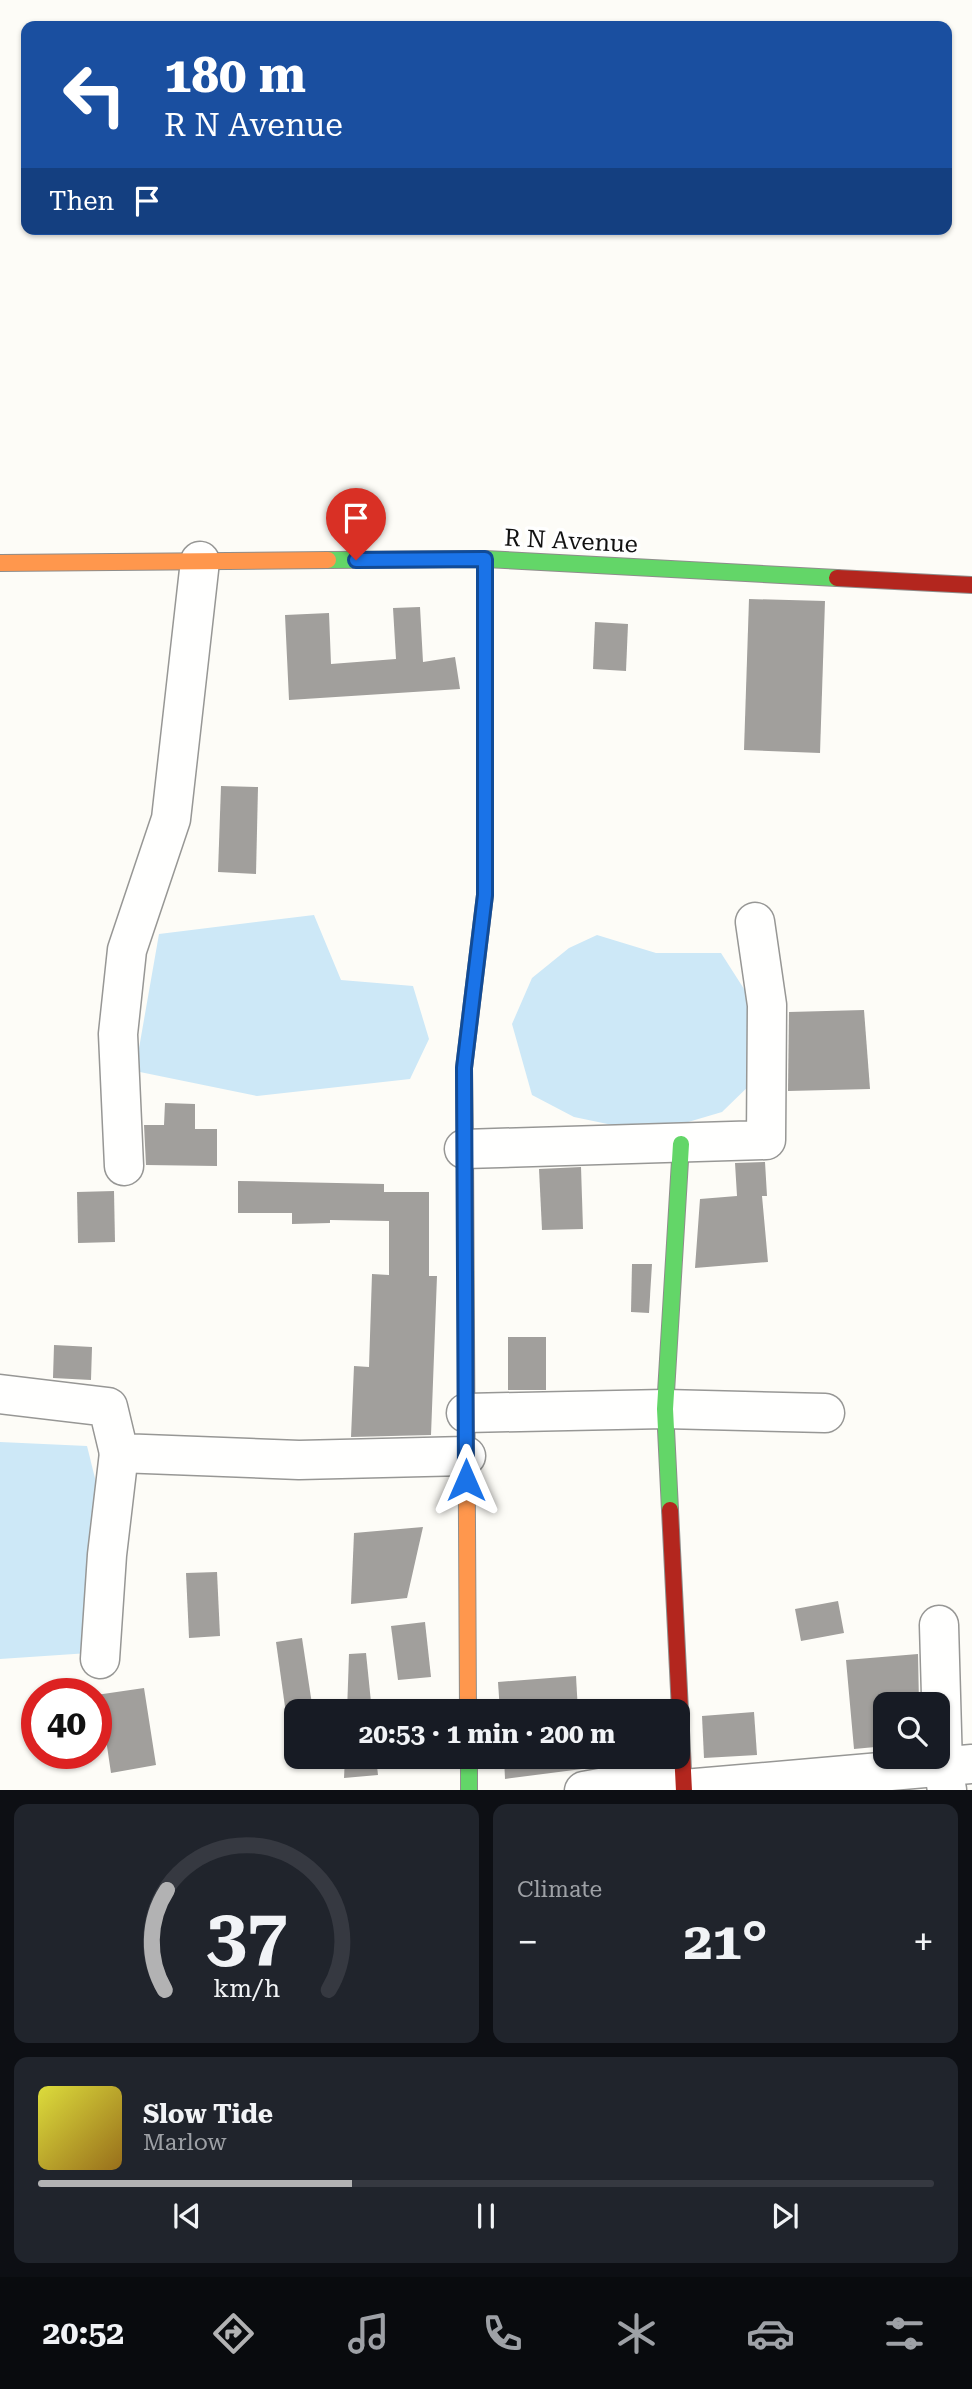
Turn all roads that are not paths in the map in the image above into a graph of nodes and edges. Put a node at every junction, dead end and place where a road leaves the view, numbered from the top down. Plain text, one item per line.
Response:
1 (485, 559) junction
2 (200, 561) junction
3 (0, 563) edge
4 (972, 585) edge
5 (755, 922) dead end
6 (681, 1144) junction
7 (464, 1149) junction
8 (124, 1166) dead end
9 (0, 1394) edge
10 (665, 1409) junction
11 (466, 1413) junction
12 (825, 1413) dead end
13 (119, 1453) junction
14 (466, 1457) junction
15 (939, 1625) dead end
16 (100, 1659) dead end
17 (468, 1699) edge
18 (469, 1769) edge
19 (954, 1774) edge
20 (684, 1789) edge
21 (469, 1790) edge
22 (584, 1790) edge

1 - 2 street, R N Avenue
1 - 4 street, R N Avenue
1 - 7 street
2 - 3 street, R N Avenue
2 - 8 street
5 - 6 street
6 - 7 street
6 - 10 street
7 - 11 street
9 - 13 street
10 - 11 street
10 - 12 street
10 - 20 street
11 - 14 street
13 - 14 street
13 - 16 street
14 - 17 street
15 - 19 street
18 - 21 street
19 - 20 street
20 - 22 street

